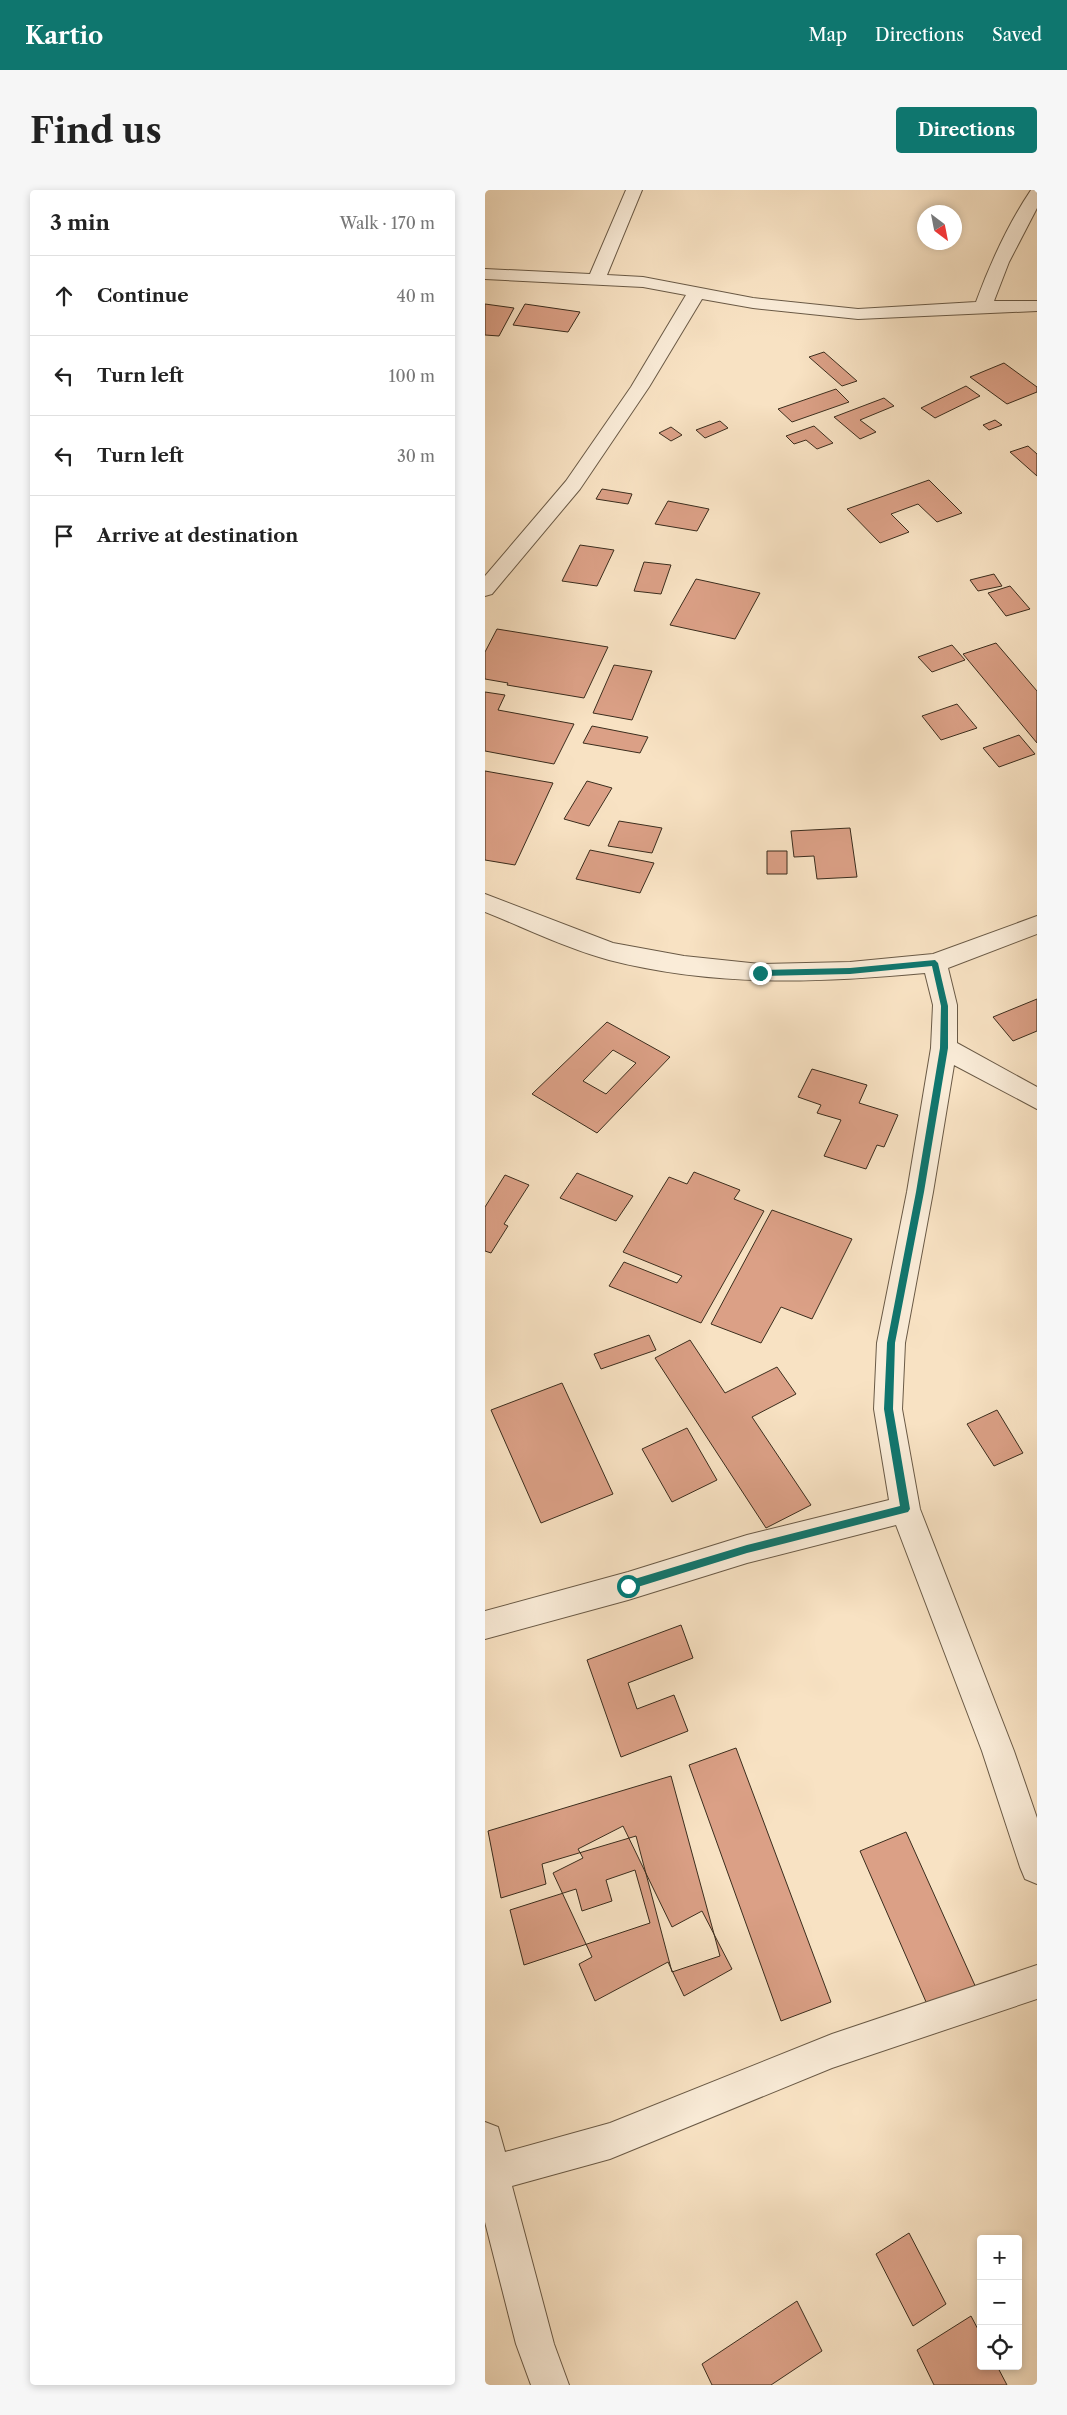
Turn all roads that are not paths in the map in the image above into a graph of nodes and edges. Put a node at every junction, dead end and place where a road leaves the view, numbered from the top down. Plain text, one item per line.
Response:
1 (634, 190) edge
2 (1037, 193) edge
3 (485, 274) edge
4 (597, 278) junction
5 (696, 292) junction
6 (1037, 306) edge
7 (983, 307) junction
8 (485, 589) edge
9 (485, 903) edge
10 (1037, 925) edge
11 (935, 963) junction
12 (944, 1048) junction
13 (1037, 1098) edge
14 (905, 1509) junction
15 (485, 1625) edge
16 (1037, 1867) edge
17 (1037, 1982) edge
18 (487, 2163) edge
19 (550, 2385) edge

1 - 4 street
2 - 7 street
3 - 4 street
4 - 5 street
5 - 7 street
5 - 8 street
6 - 7 street
9 - 11 street
10 - 11 street
11 - 12 street
12 - 13 street
12 - 14 street
14 - 15 street
14 - 16 street
17 - 18 street
18 - 19 street

